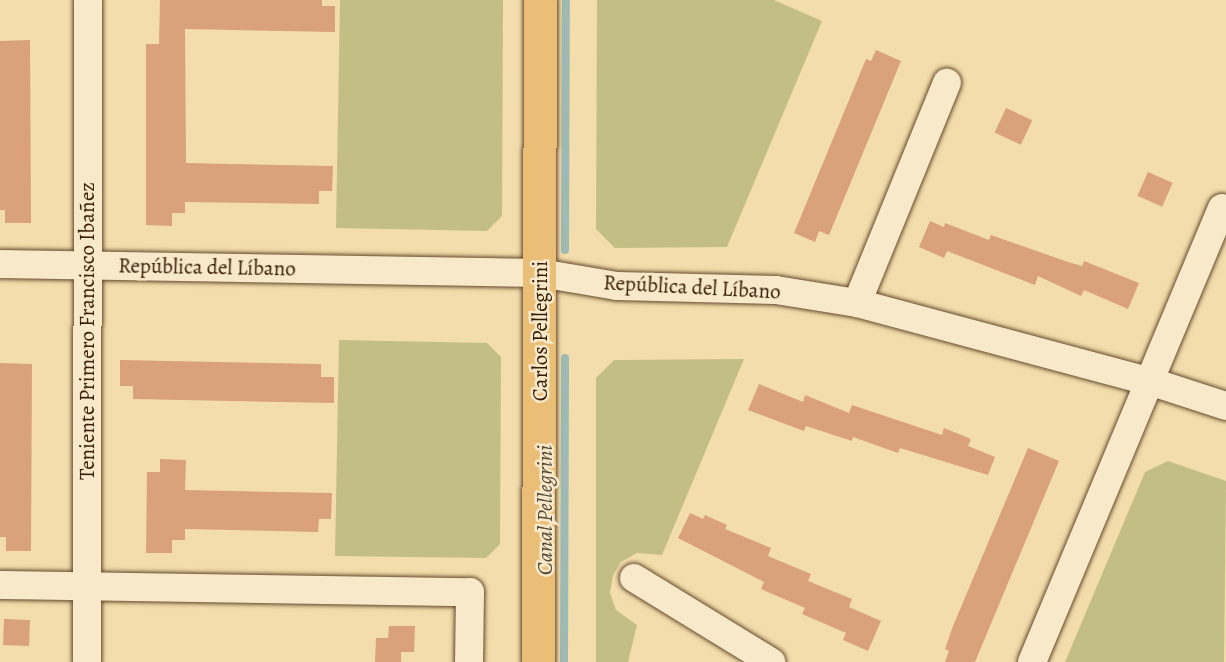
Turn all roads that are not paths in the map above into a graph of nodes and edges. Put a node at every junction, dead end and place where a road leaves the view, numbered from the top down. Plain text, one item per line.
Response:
1 (88, 0) edge
2 (540, 0) edge
3 (947, 83) dead end
4 (1222, 208) dead end
5 (0, 264) edge
6 (87, 266) junction
7 (540, 273) junction
8 (857, 303) junction
9 (1149, 381) junction
10 (1226, 406) edge
11 (634, 578) dead end
12 (0, 585) edge
13 (87, 586) junction
14 (87, 662) edge
15 (470, 662) edge
16 (538, 662) edge
17 (771, 662) edge
18 (1032, 662) edge

1 - 6 street, Teniente Primero Francisco Ibañez
2 - 7 main road, Carlos Pellegrini
3 - 8 street
4 - 9 street
5 - 6 street, República del Líbano
6 - 7 street, República del Líbano
6 - 13 street, Teniente Primero Francisco Ibañez
7 - 8 street, República del Líbano
7 - 16 main road, Carlos Pellegrini
8 - 9 street, República del Líbano
9 - 10 street, República del Líbano
9 - 18 street
11 - 17 street
12 - 13 street
13 - 14 street, Teniente Primero Francisco Ibañez
13 - 15 street

